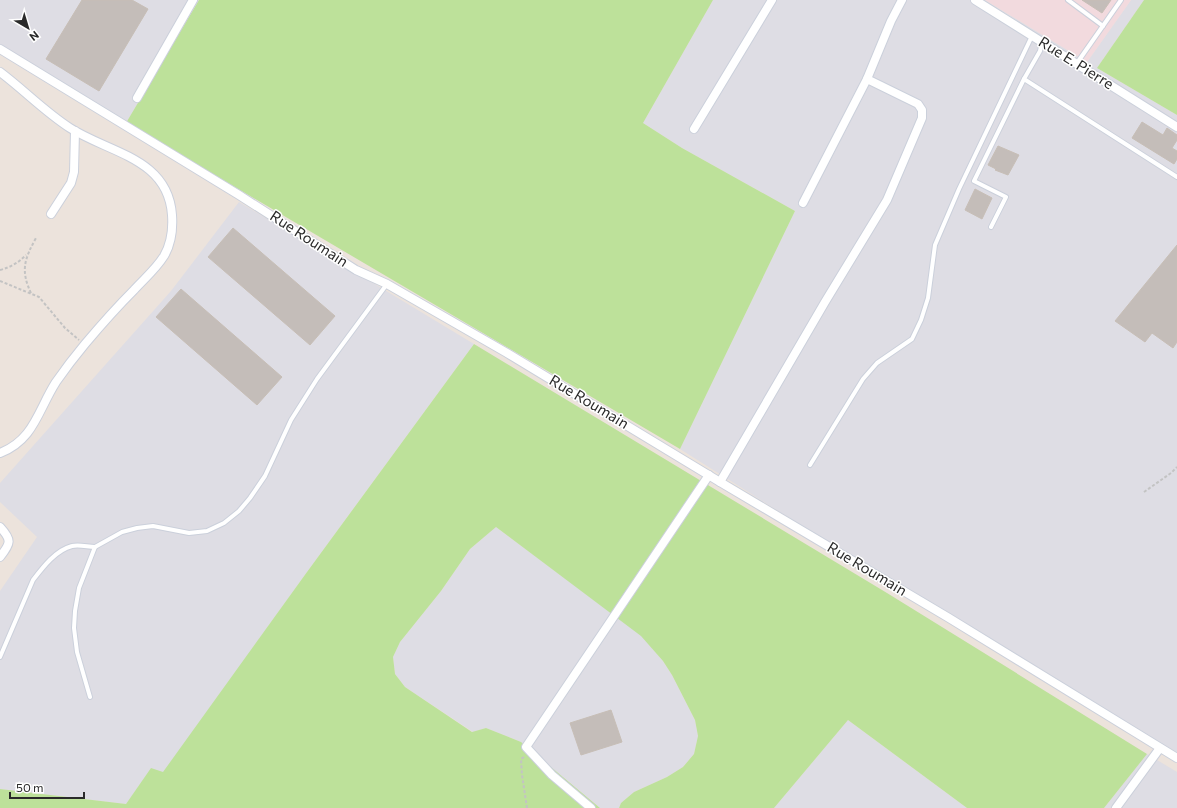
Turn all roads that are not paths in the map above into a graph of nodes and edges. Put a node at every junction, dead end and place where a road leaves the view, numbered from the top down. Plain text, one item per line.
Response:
1 (193, 0) edge
2 (772, 0) edge
3 (902, 0) edge
4 (975, 0) edge
5 (1068, 0) edge
6 (1121, 0) edge
7 (1103, 26) junction
8 (1032, 36) junction
9 (1042, 42) junction
10 (0, 49) edge
11 (1077, 64) junction
12 (0, 72) edge
13 (867, 79) junction
14 (1024, 79) junction
15 (137, 98) dead end
16 (1177, 127) edge
17 (694, 129) dead end
18 (75, 131) junction
19 (1177, 177) edge
20 (804, 203) dead end
21 (51, 214) dead end
22 (991, 227) dead end
23 (387, 284) junction
24 (0, 453) edge
25 (810, 465) dead end
26 (710, 475) junction
27 (720, 482) junction
28 (0, 527) edge
29 (95, 547) junction
30 (0, 557) edge
31 (0, 657) edge
32 (90, 697) dead end
33 (1160, 748) junction
34 (1177, 758) edge
35 (591, 808) edge
36 (1116, 808) edge

1 - 15 street
2 - 17 street
3 - 13 street
4 - 8 street, Rue E. Pierre
5 - 7 lane
6 - 7 lane
7 - 11 lane
8 - 9 street, Rue E. Pierre
8 - 25 lane
9 - 11 street, Rue E. Pierre
9 - 14 lane
10 - 23 street, Rue Roumain
11 - 16 street, Rue E. Pierre
12 - 18 street
13 - 20 street
13 - 27 street
14 - 19 lane
14 - 22 lane
18 - 21 street
18 - 24 street
23 - 26 street, Rue Roumain
23 - 29 lane
26 - 27 street, Rue Roumain
26 - 35 street
27 - 33 street, Rue Roumain
28 - 30 street
29 - 31 lane
29 - 32 lane
33 - 34 street, Rue Roumain
33 - 36 street

